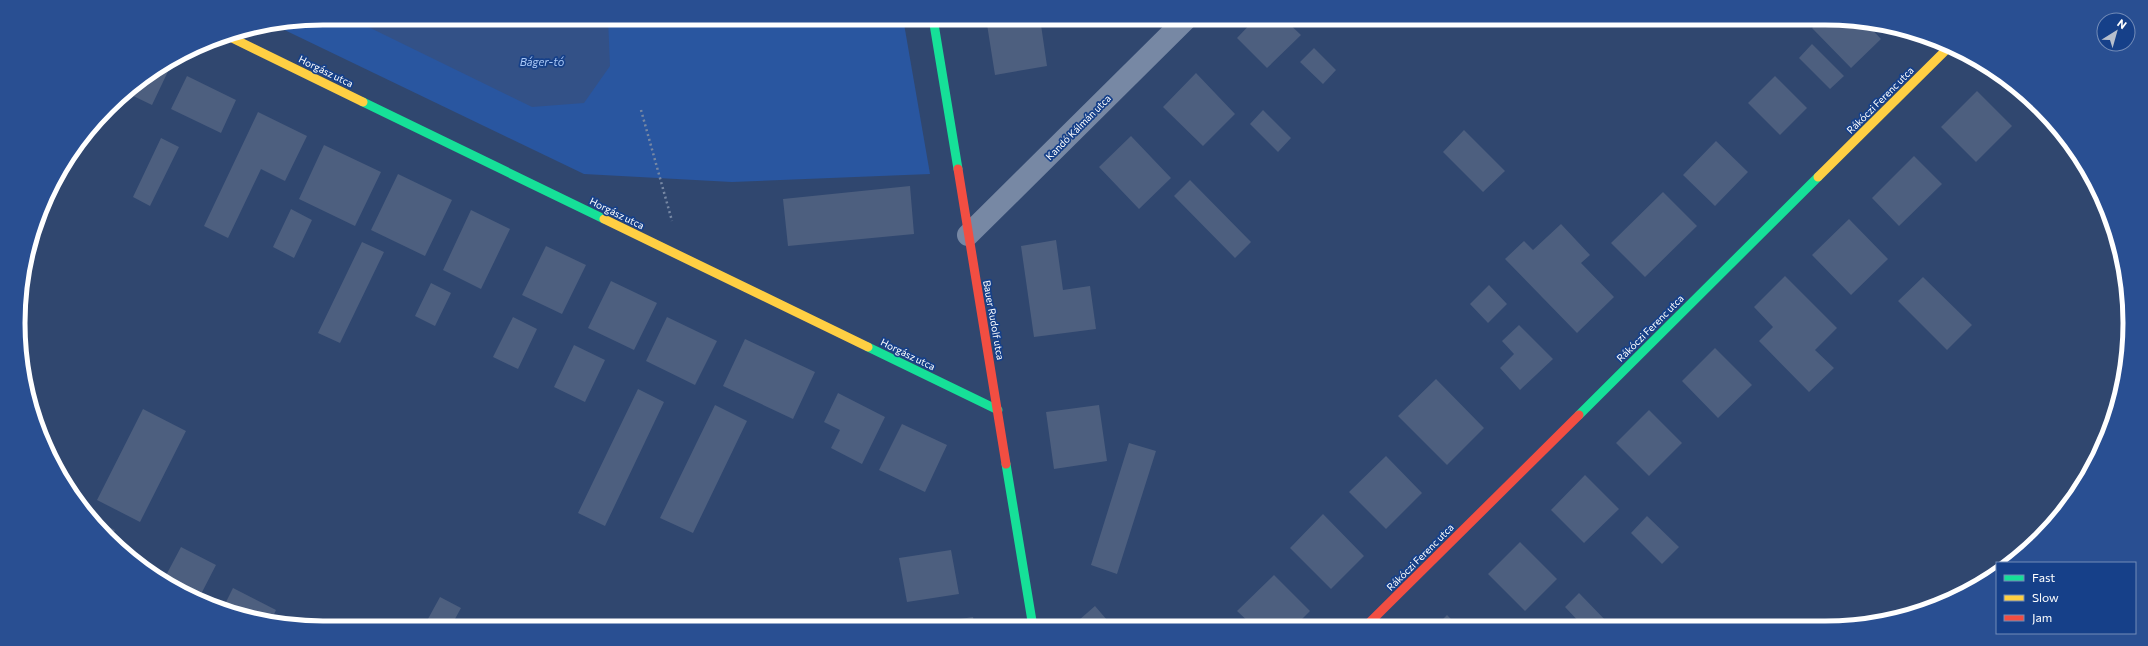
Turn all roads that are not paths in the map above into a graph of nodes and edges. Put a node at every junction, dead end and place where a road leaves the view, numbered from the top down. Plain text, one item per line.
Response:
1 (934, 25) edge
2 (1180, 25) edge
3 (234, 39) edge
4 (1945, 51) edge
5 (968, 235) junction
6 (998, 410) junction
7 (1032, 621) edge
8 (1371, 621) edge

1 - 5 street, Bauer Rudolf utca
2 - 5 street, Kandó Kálmán utca
3 - 6 street, Horgász utca
4 - 8 street, Rákóczi Ferenc utca
5 - 6 street, Bauer Rudolf utca
6 - 7 street, Bauer Rudolf utca

